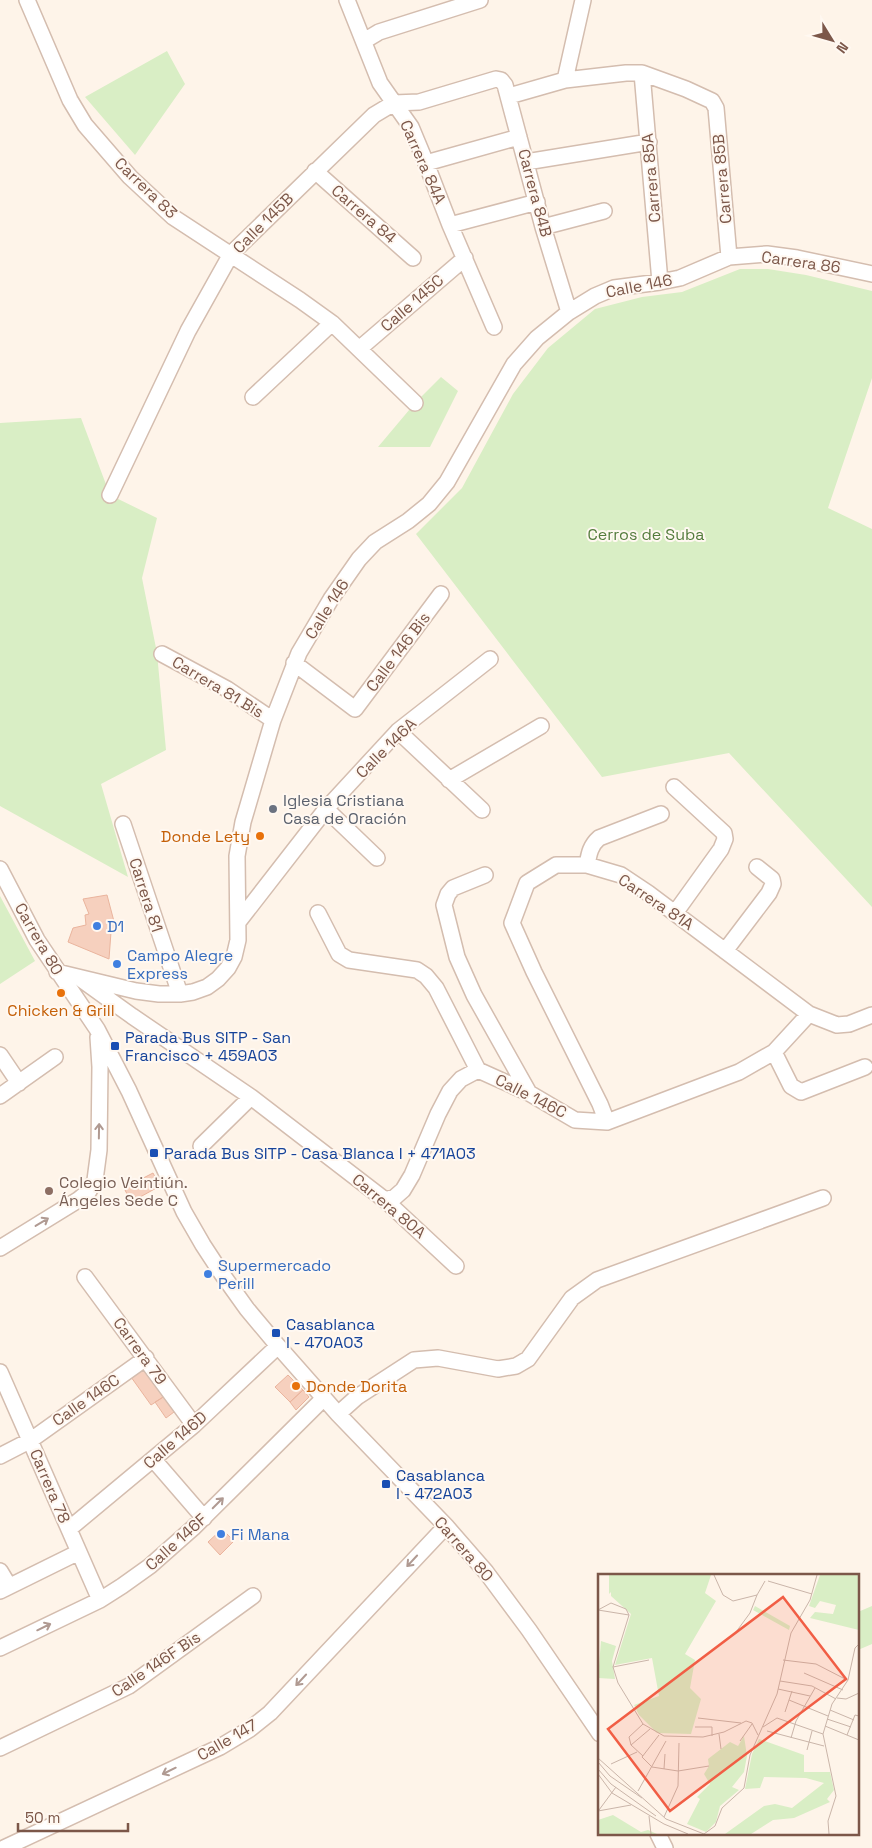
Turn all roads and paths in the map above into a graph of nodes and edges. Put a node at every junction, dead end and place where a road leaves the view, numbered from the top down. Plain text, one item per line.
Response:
1 (27, 0) edge
2 (347, 0) edge
3 (480, 0) edge
4 (583, 0) edge
5 (364, 41) junction
6 (642, 74) junction
7 (496, 79) joint
8 (565, 80) junction
9 (509, 96) junction
10 (394, 103) junction
11 (520, 137) junction
12 (649, 142) junction
13 (526, 162) junction
14 (426, 163) junction
15 (315, 171) junction
16 (537, 202) junction
17 (604, 211) dead end
18 (450, 225) junction
19 (543, 227) junction
20 (231, 254) junction
21 (413, 258) dead end
22 (465, 258) junction
23 (729, 258) junction
24 (872, 274) edge
25 (660, 282) junction
26 (568, 312) junction
27 (332, 323) junction
28 (494, 327) dead end
29 (359, 349) junction
30 (253, 397) dead end
31 (415, 403) dead end
32 (110, 495) dead end
33 (441, 594) dead end
34 (162, 654) dead end
35 (490, 659) dead end
36 (294, 663) junction
37 (273, 720) junction
38 (540, 726) dead end
39 (398, 731) junction
40 (449, 780) junction
41 (674, 787) dead end
42 (326, 809) junction
43 (482, 810) dead end
44 (661, 814) dead end
45 (123, 824) dead end
46 (377, 858) dead end
47 (587, 865) junction
48 (757, 867) dead end
49 (0, 869) edge
50 (485, 875) dead end
51 (318, 913) dead end
52 (675, 913) junction
53 (239, 920) junction
54 (725, 951) junction
55 (57, 972) junction
56 (75, 975) junction
57 (180, 994) junction
58 (809, 1014) junction
59 (872, 1015) edge
60 (97, 1029) junction
61 (774, 1052) junction
62 (0, 1055) edge
63 (55, 1058) dead end
64 (865, 1067) dead end
65 (478, 1070) junction
66 (19, 1083) junction
67 (529, 1093) junction
68 (0, 1096) edge
69 (251, 1097) junction
70 (607, 1122) junction
71 (201, 1146) dead end
72 (823, 1198) dead end
73 (385, 1200) junction
74 (0, 1248) edge
75 (456, 1266) dead end
76 (85, 1277) dead end
77 (278, 1346) junction
78 (146, 1358) junction
79 (0, 1372) edge
80 (324, 1398) junction
81 (338, 1414) junction
82 (194, 1425) junction
83 (30, 1440) junction
84 (0, 1456) edge
85 (153, 1459) junction
86 (204, 1518) junction
87 (446, 1526) junction
88 (69, 1530) junction
89 (79, 1552) junction
90 (0, 1571) edge
91 (5, 1589) edge
92 (253, 1596) dead end
93 (100, 1600) junction
94 (0, 1648) edge
95 (598, 1731) edge
96 (0, 1748) edge
97 (659, 1836) edge
98 (4, 1848) edge
99 (665, 1848) edge

1 - 20 street, Carrera 83
2 - 5 street, Carrera 84A
3 - 5 street
4 - 8 street
5 - 10 street, Carrera 84A
6 - 8 street
6 - 12 street, Carrera 85A
6 - 23 street, Carrera 85B
7 - 9 street, Carrera 84B
7 - 10 street, Calle 145B
8 - 9 street
9 - 11 street, Carrera 84B
10 - 14 street, Carrera 84A
10 - 15 street, Calle 145B
11 - 13 street, Carrera 84B
11 - 14 street
12 - 13 street
12 - 25 street, Carrera 85A
13 - 16 street, Carrera 84B
14 - 18 street, Carrera 84A
15 - 20 street, Calle 145B
15 - 21 street, Carrera 84
16 - 18 street
16 - 19 street, Carrera 84B
17 - 19 street
18 - 22 street, Carrera 84A
19 - 26 street, Carrera 84B
20 - 27 street, Carrera 83
20 - 32 street, Calle 145B
22 - 28 street, Carrera 84A
22 - 29 street, Calle 145C
23 - 24 street, Carrera 86
23 - 25 street, Calle 146
25 - 26 street, Calle 146
26 - 36 street, Calle 146
27 - 29 street, Carrera 83
27 - 30 street
29 - 31 street, Carrera 83
33 - 36 street, Calle 146 Bis
34 - 37 street, Carrera 81 Bis
35 - 39 street, Calle 146A
36 - 37 street, Calle 146
37 - 53 street, Calle 146
38 - 40 street
39 - 40 street
39 - 42 street, Calle 146A
40 - 43 street
41 - 52 street
42 - 46 street
42 - 53 street, Calle 146A
44 - 47 street
45 - 57 street, Carrera 81
47 - 52 street, Carrera 81A
47 - 70 street, Carrera 81A
48 - 54 street
49 - 55 street, Carrera 80
50 - 67 street
51 - 65 street
52 - 54 street, Carrera 81A
53 - 57 street, Calle 146
54 - 58 street, Carrera 81A
55 - 56 street, Calle 146
55 - 60 street, Carrera 80
56 - 57 street, Calle 146
56 - 69 street, Carrera 80A
58 - 59 street, Carrera 81A
58 - 61 street, Calle 146C
74 -> 60 street
60 - 77 street, Carrera 80
61 - 64 street
61 - 70 street, Calle 146C
62 - 66 street
63 - 66 street
65 - 67 street, Calle 146C
65 - 73 street, Calle 146C
66 - 68 street
67 - 70 street, Calle 146C
69 - 71 street
69 - 73 street, Carrera 80A
72 - 81 street
73 - 75 street, Carrera 80A
76 - 78 street, Carrera 79
77 - 80 street, Carrera 80
77 - 82 street, Calle 146D
78 - 82 street, Carrera 79
78 - 83 street, Calle 146C
79 - 83 street, Carrera 78
80 - 81 street, Carrera 80
86 -> 80 street, Calle 146F
81 - 87 street, Carrera 80
82 - 85 street, Calle 146D
83 - 84 street, Calle 146C
83 - 88 street, Carrera 78
85 - 86 street
85 - 88 street, Calle 146D
86 - 93 street, Calle 146F
87 - 95 street, Carrera 80
87 -> 98 street, Calle 147
88 - 89 street, Carrera 78
89 - 91 street
89 - 93 street, Carrera 78
90 - 91 street
92 - 96 street, Calle 146F Bis
94 -> 93 street, Calle 146F
97 - 99 street

